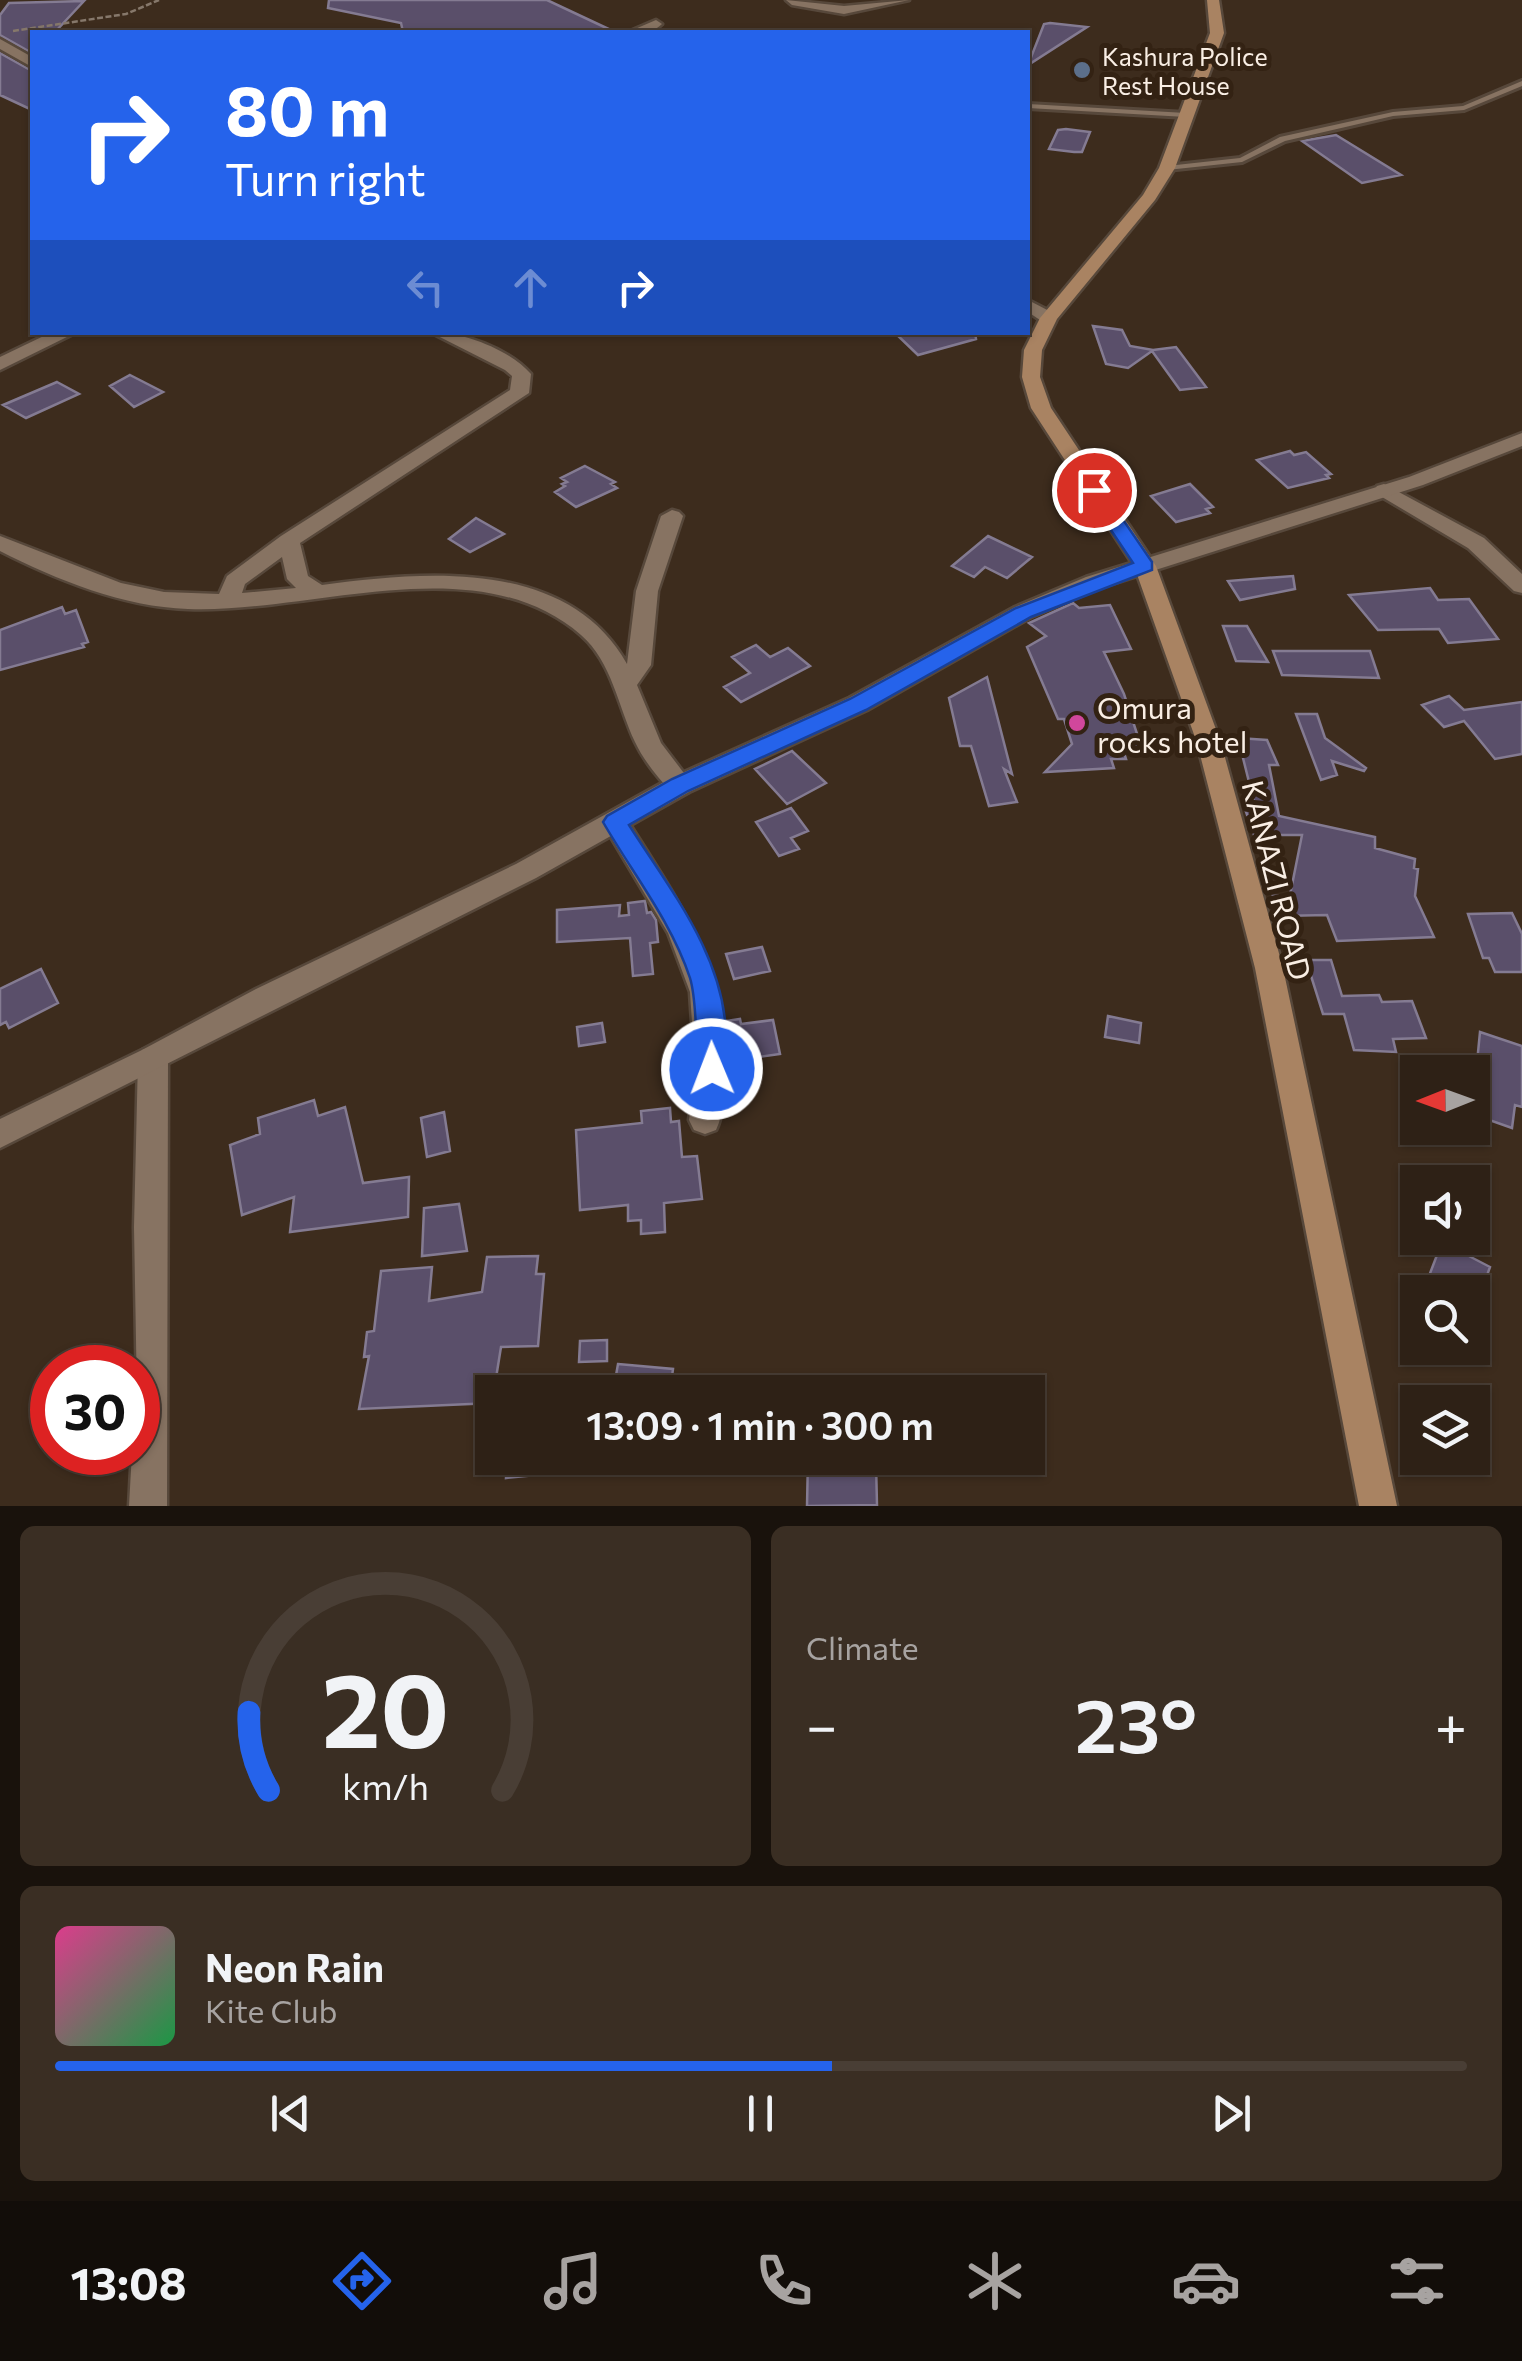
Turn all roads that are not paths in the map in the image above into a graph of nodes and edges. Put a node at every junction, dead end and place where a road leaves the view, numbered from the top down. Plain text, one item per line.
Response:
1 (792, 0) edge
2 (903, 0) edge
3 (1213, 0) edge
4 (656, 24) dead end
5 (640, 30) edge
6 (0, 43) edge
7 (30, 62) edge
8 (1522, 83) edge
9 (1030, 106) edge
10 (1186, 116) junction
11 (1167, 168) junction
12 (1038, 312) edge
13 (62, 335) edge
14 (445, 335) edge
15 (0, 364) edge
16 (1522, 439) edge
17 (1384, 490) junction
18 (672, 516) dead end
19 (289, 541) junction
20 (0, 542) edge
21 (1145, 566) junction
22 (1522, 586) edge
23 (316, 591) junction
24 (228, 601) junction
25 (628, 682) junction
26 (680, 785) junction
27 (615, 822) junction
28 (153, 1059) junction
29 (705, 1120) dead end
30 (0, 1134) edge
31 (148, 1506) edge
32 (1378, 1506) edge

1 - 2 street
3 - 10 main road, KANAZI ROAD
4 - 5 street
6 - 7 street
8 - 11 lane
9 - 10 lane
10 - 11 main road, KANAZI ROAD
11 - 12 main road, KANAZI ROAD
12 - 21 main road, KANAZI ROAD
13 - 15 street
14 - 19 street
16 - 17 street
17 - 21 street
17 - 22 street
18 - 25 street
19 - 23 street
19 - 24 street
20 - 24 street
21 - 26 street
21 - 32 main road, KANAZI ROAD
23 - 24 street
23 - 25 street
25 - 26 street
26 - 27 street
27 - 28 street
27 - 29 street
28 - 30 street
28 - 31 street

